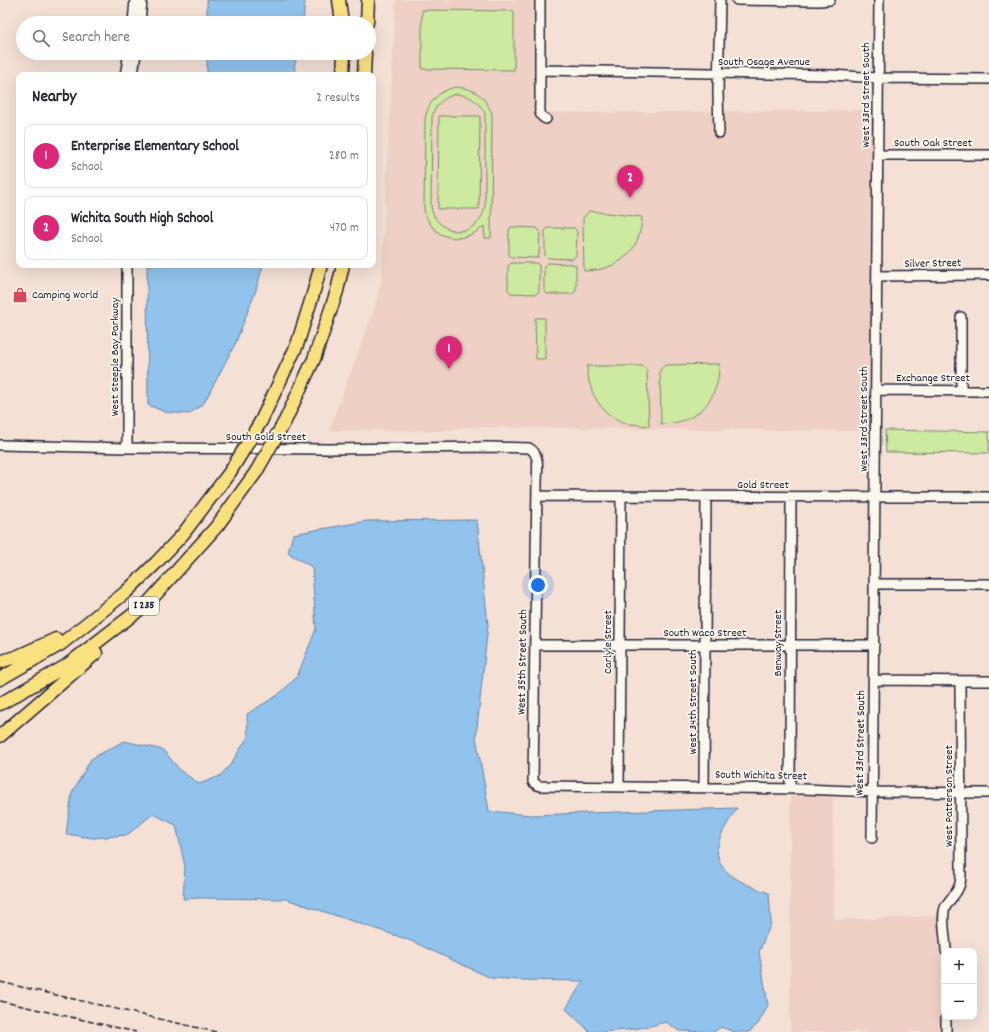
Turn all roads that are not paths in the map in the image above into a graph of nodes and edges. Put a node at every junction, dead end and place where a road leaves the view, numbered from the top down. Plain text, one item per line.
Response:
1 (135, 0) edge
2 (142, 0) edge
3 (339, 0) edge
4 (347, 0) edge
5 (370, 0) edge
6 (540, 0) edge
7 (720, 0) edge
8 (737, 0) edge
9 (830, 0) edge
10 (879, 0) edge
11 (134, 16) edge
12 (141, 16) edge
13 (341, 16) edge
14 (346, 16) edge
15 (368, 16) edge
16 (128, 60) edge
17 (135, 60) edge
18 (344, 60) edge
19 (365, 60) edge
20 (540, 70) junction
21 (126, 72) edge
22 (133, 72) edge
23 (343, 72) edge
24 (364, 72) edge
25 (718, 74) junction
26 (878, 78) junction
27 (989, 79) edge
28 (546, 119) dead end
29 (719, 133) dead end
30 (878, 155) junction
31 (989, 155) edge
32 (127, 268) edge
33 (320, 268) edge
34 (342, 268) edge
35 (989, 275) edge
36 (877, 276) junction
37 (962, 317) dead end
38 (876, 390) junction
39 (961, 391) junction
40 (989, 391) edge
41 (0, 445) edge
42 (127, 448) junction
43 (532, 449) joint
44 (538, 496) junction
45 (621, 497) junction
46 (706, 497) junction
47 (791, 497) junction
48 (875, 497) junction
49 (989, 498) edge
50 (875, 584) junction
51 (989, 584) edge
52 (134, 614) junction
53 (92, 619) junction
54 (536, 644) junction
55 (620, 645) junction
56 (705, 645) junction
57 (790, 645) junction
58 (874, 645) junction
59 (0, 662) edge
60 (0, 678) edge
61 (874, 680) junction
62 (960, 681) junction
63 (989, 681) edge
64 (0, 704) edge
65 (0, 736) edge
66 (533, 782) joint
67 (619, 787) junction
68 (704, 788) junction
69 (790, 788) junction
70 (873, 792) junction
71 (960, 793) junction
72 (989, 793) edge
73 (872, 838) dead end
74 (946, 948) edge
75 (946, 1020) edge
76 (946, 1032) edge

1 - 11 street
2 - 12 street
3 - 13 highway
4 - 14 highway
5 - 15 highway
6 - 20 street
7 - 25 street
8 - 9 street
10 - 26 street, West 33rd Street South
16 - 21 street
17 - 22 street
18 - 23 highway
19 - 24 highway
20 - 25 street, South Osage Avenue
20 - 28 street
25 - 26 street, South Osage Avenue
25 - 29 street
26 - 27 street, South Osage Avenue
26 - 30 street, West 33rd Street South
30 - 31 street, South Oak Street
30 - 36 street, West 33rd Street South
32 - 42 street, West Steeple Bay Parkway
33 - 53 highway, I 235, bridge
34 - 52 highway, I 235, bridge
35 - 36 street, Silver Street
36 - 38 street, West 33rd Street South
37 - 39 street
38 - 39 street, Exchange Street
38 - 48 street, West 33rd Street South
39 - 40 street, Exchange Street
41 - 42 street, South Gold Street
42 - 43 street, South Gold Street
43 - 44 street, West 35th Street South
44 - 45 street, Gold Street
44 - 54 street, West 35th Street South
45 - 46 street, Gold Street
45 - 55 street, Carlyle Street
46 - 47 street, Gold Street
46 - 56 street, West 34th Street South
47 - 48 street, Gold Street
47 - 57 street, Benway Street
48 - 49 street, Gold Street
48 - 50 street, West 33rd Street South
50 - 51 street
50 - 58 street, West 33rd Street South
52 - 64 highway, I 235
52 - 65 highway
53 - 59 highway
53 - 60 highway, I 235
54 - 55 street, South Waco Street
54 - 66 street, West 35th Street South
55 - 56 street, South Waco Street
55 - 67 street, Carlyle Street
56 - 57 street, South Waco Street
56 - 68 street, West 34th Street South
57 - 58 street, South Waco Street
57 - 69 street, Benway Street
58 - 61 street, West 33rd Street South
61 - 62 street
61 - 70 street, West 33rd Street South
62 - 63 street
62 - 71 street, West Patterson Street
66 - 67 street, South Wichita Street
67 - 68 street, South Wichita Street
68 - 69 street, South Wichita Street
69 - 70 street, South Wichita Street
70 - 71 street, South Wichita Street
70 - 73 street, West 33rd Street South
71 - 72 street, South Wichita Street
71 - 74 street, West Patterson Street
75 - 76 street

